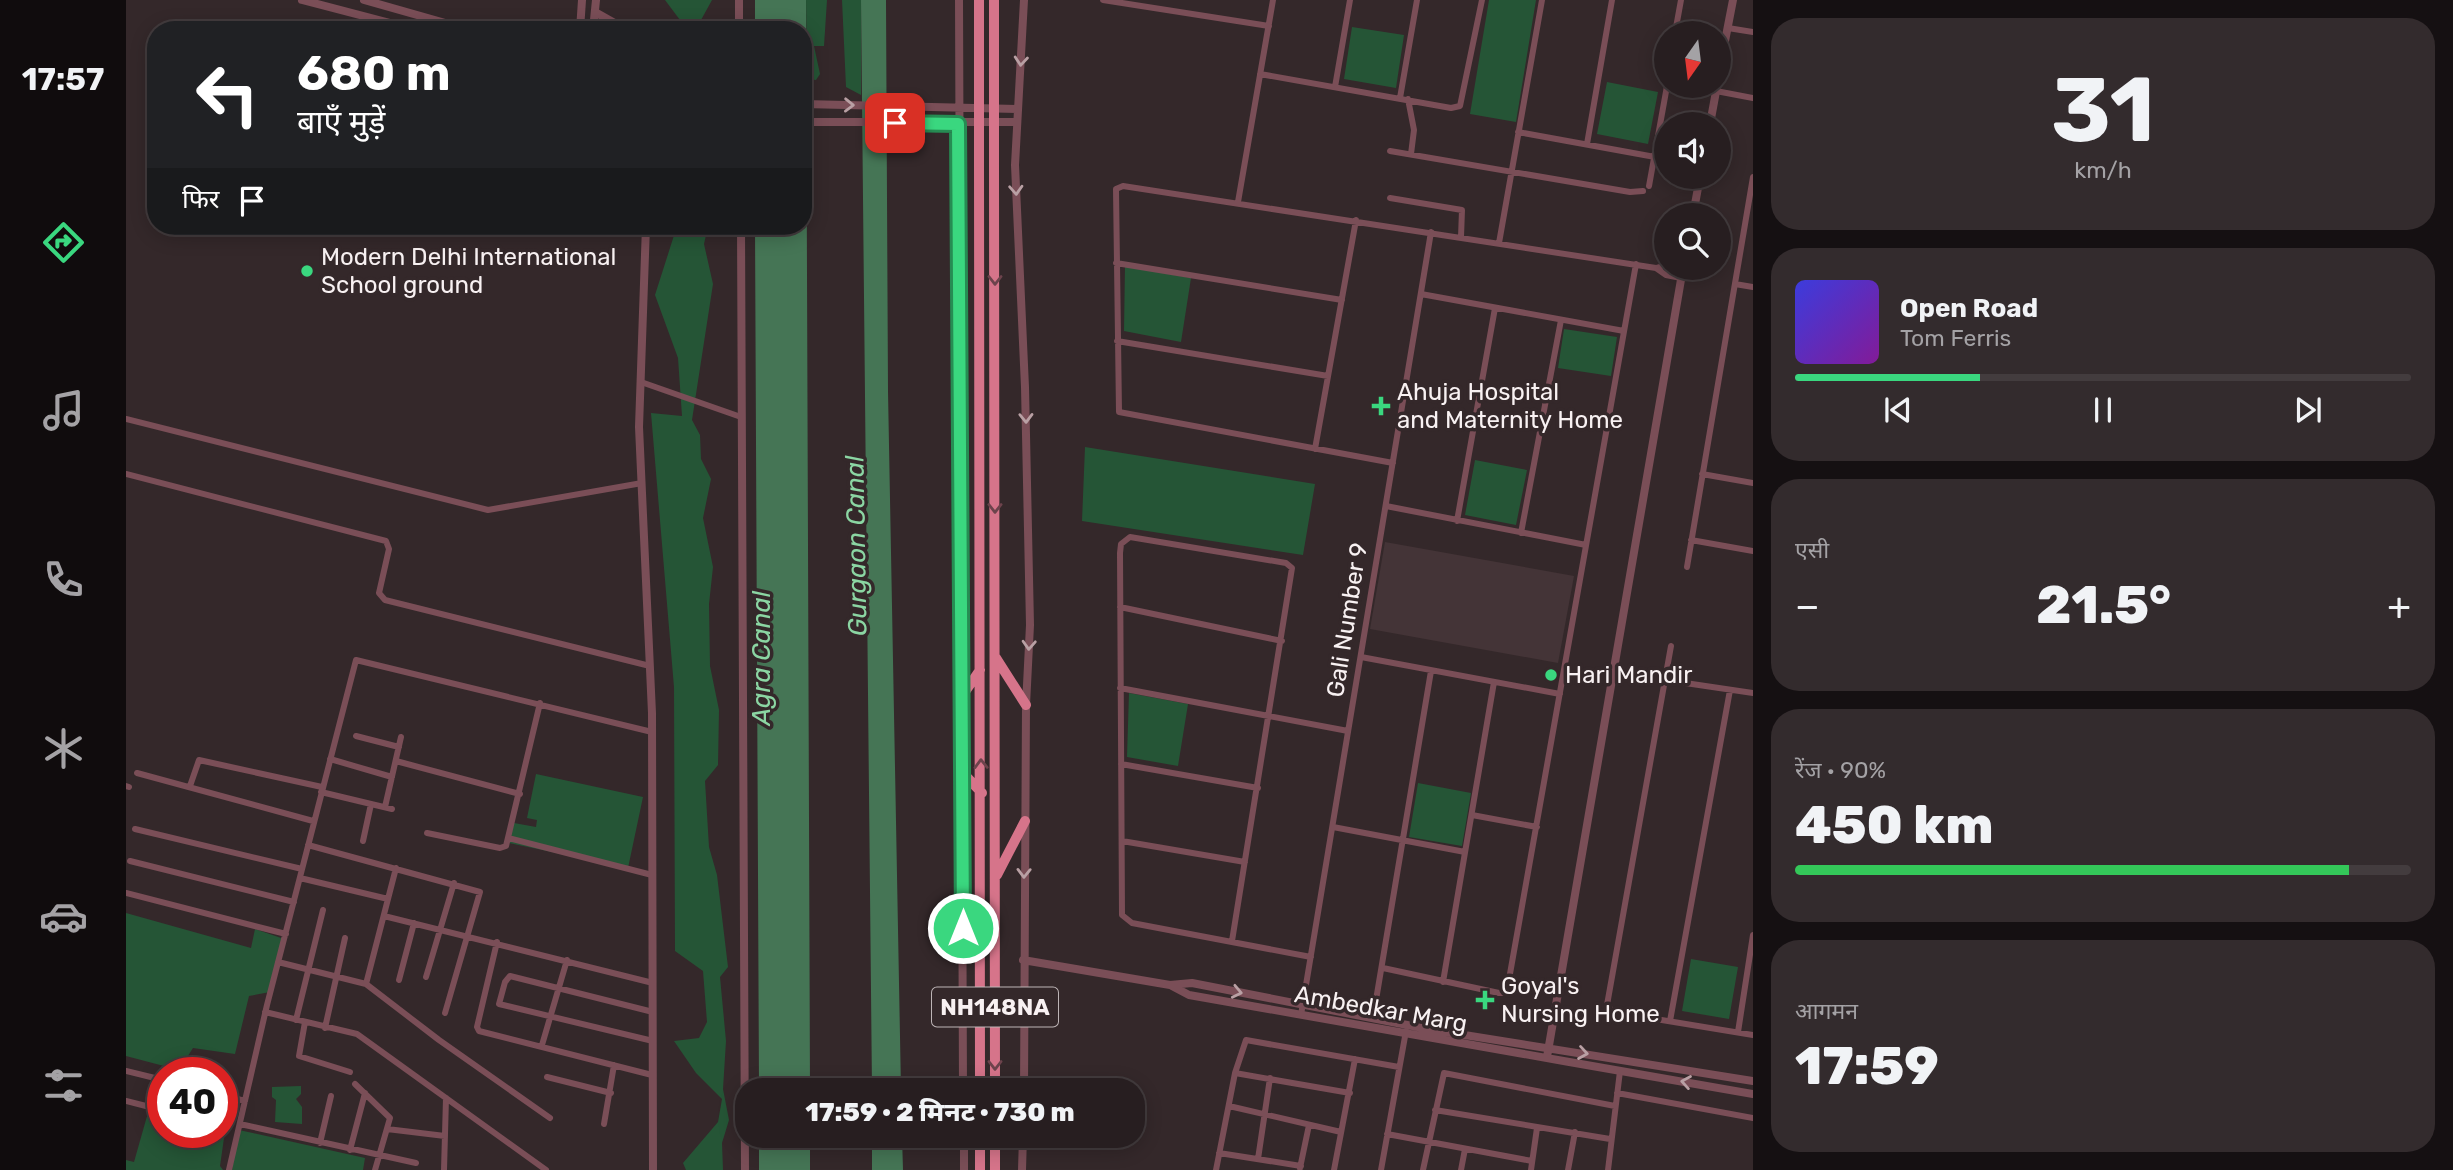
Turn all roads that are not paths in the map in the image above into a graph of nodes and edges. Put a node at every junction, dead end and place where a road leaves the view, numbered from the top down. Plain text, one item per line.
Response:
1 (302, 0) edge
2 (364, 0) edge
3 (582, 0) edge
4 (739, 0) edge
5 (959, 0) edge
6 (979, 0) edge
7 (994, 0) edge
8 (1024, 0) edge
9 (1103, 0) edge
10 (1273, 0) edge
11 (1350, 0) edge
12 (1416, 0) edge
13 (1482, 0) edge
14 (1542, 0) edge
15 (1612, 0) edge
16 (1681, 0) edge
17 (1733, 0) edge
18 (594, 4) edge
19 (382, 21) edge
20 (438, 21) edge
21 (581, 21) edge
22 (616, 21) edge
23 (740, 21) edge
24 (1677, 21) edge
25 (1729, 21) edge
26 (1269, 26) junction
27 (1731, 28) edge
28 (1753, 32) edge
29 (1260, 74) junction
30 (1335, 87) junction
31 (1731, 92) edge
32 (1753, 97) edge
33 (1400, 98) junction
34 (1408, 99) junction
35 (812, 104) edge
36 (958, 107) junction
37 (1017, 109) junction
38 (812, 122) edge
39 (1017, 122) junction
40 (958, 124) junction
41 (1518, 132) junction
42 (1587, 144) junction
43 (1390, 151) dead end
44 (1411, 154) junction
45 (1654, 157) joint
46 (1512, 170) junction
47 (1753, 177) edge
48 (1649, 186) dead end
49 (1643, 191) dead end
50 (1390, 198) dead end
51 (1238, 202) junction
52 (1356, 220) junction
53 (1431, 232) junction
54 (646, 235) edge
55 (741, 235) edge
56 (1461, 237) junction
57 (1499, 243) junction
58 (1116, 263) junction
59 (1636, 264) junction
60 (1654, 268) edge
61 (1681, 280) edge
62 (1735, 284) junction
63 (1753, 287) edge
64 (1421, 294) junction
65 (1342, 300) junction
66 (1494, 308) junction
67 (1561, 320) junction
68 (1624, 331) junction
69 (1117, 341) junction
70 (1328, 376) junction
71 (641, 382) junction
72 (741, 417) junction
73 (126, 419) edge
74 (1315, 449) junction
75 (1393, 463) junction
76 (126, 474) edge
77 (1702, 474) junction
78 (642, 483) junction
79 (1753, 483) edge
80 (1386, 506) junction
81 (1457, 521) junction
82 (1521, 533) junction
83 (1691, 540) junction
84 (1586, 545) junction
85 (1753, 551) edge
86 (1687, 567) dead end
87 (1120, 607) junction
88 (1282, 641) junction
89 (1671, 646) dead end
90 (1361, 657) junction
91 (996, 658) junction
92 (650, 666) junction
93 (980, 670) junction
94 (1431, 670) junction
95 (1665, 680) junction
96 (1494, 682) junction
97 (1120, 688) junction
98 (1730, 690) junction
99 (1560, 694) junction
100 (1753, 694) edge
101 (960, 699) junction
102 (540, 703) junction
103 (1026, 705) junction
104 (1269, 716) junction
105 (1349, 731) junction
106 (652, 732) junction
107 (356, 736) dead end
108 (401, 737) dead end
109 (399, 747) junction
110 (330, 760) junction
111 (396, 761) junction
112 (1121, 764) junction
113 (961, 771) junction
114 (137, 773) dead end
115 (392, 777) junction
116 (190, 786) junction
117 (1258, 788) junction
118 (322, 789) junction
119 (982, 793) junction
120 (520, 794) junction
121 (372, 804) junction
122 (1472, 816) junction
123 (313, 821) junction
124 (1025, 821) junction
125 (1333, 827) junction
126 (1537, 827) junction
127 (135, 829) dead end
128 (427, 832) dead end
129 (508, 838) junction
130 (363, 841) dead end
131 (1122, 841) junction
132 (1404, 841) junction
133 (308, 845) junction
134 (1465, 852) junction
135 (130, 861) dead end
136 (1245, 862) junction
137 (396, 868) junction
138 (302, 869) junction
139 (652, 875) junction
140 (996, 877) junction
141 (300, 878) junction
142 (454, 883) junction
143 (126, 893) edge
144 (388, 899) junction
145 (294, 902) junction
146 (323, 910) dead end
147 (384, 916) junction
148 (414, 923) junction
149 (439, 928) junction
150 (286, 934) junction
151 (467, 935) junction
152 (1753, 935) edge
153 (345, 938) dead end
154 (1232, 940) junction
155 (497, 942) junction
156 (1311, 957) junction
157 (567, 960) junction
158 (1023, 960) junction
159 (278, 962) junction
160 (1383, 968) junction
161 (309, 969) junction
162 (338, 976) junction
163 (426, 977) dead end
164 (399, 979) dead end
165 (1443, 982) junction
166 (653, 983) junction
167 (366, 984) junction
168 (557, 989) junction
169 (1302, 1011) junction
170 (265, 1012) junction
171 (653, 1012) junction
172 (446, 1013) dead end
173 (551, 1016) junction
174 (1373, 1018) junction
175 (296, 1020) junction
176 (1670, 1021) junction
177 (305, 1023) junction
178 (1408, 1025) junction
179 (325, 1028) junction
180 (1738, 1032) junction
181 (1405, 1035) junction
182 (1753, 1035) edge
183 (653, 1041) junction
184 (542, 1045) junction
185 (1548, 1052) junction
186 (1355, 1059) junction
187 (614, 1065) junction
188 (1398, 1067) junction
189 (126, 1071) edge
190 (1620, 1071) junction
191 (351, 1072) dead end
192 (1235, 1073) junction
193 (147, 1076) edge
194 (652, 1076) junction
195 (548, 1077) dead end
196 (963, 1078) edge
197 (980, 1078) edge
198 (995, 1078) edge
199 (1024, 1078) edge
200 (1270, 1078) junction
201 (1753, 1081) edge
202 (355, 1084) dead end
203 (365, 1093) junction
204 (611, 1093) junction
205 (1350, 1093) junction
206 (1617, 1093) junction
207 (1753, 1094) edge
208 (331, 1096) dead end
209 (446, 1098) junction
210 (238, 1099) edge
211 (126, 1101) edge
212 (246, 1101) junction
213 (146, 1106) dead end
214 (1228, 1106) junction
215 (1615, 1106) junction
216 (1435, 1110) junction
217 (1265, 1114) junction
218 (551, 1118) dead end
219 (1753, 1118) edge
220 (240, 1124) junction
221 (604, 1124) dead end
222 (1309, 1125) junction
223 (1537, 1128) junction
224 (387, 1129) junction
225 (1341, 1132) junction
226 (1575, 1132) junction
227 (1387, 1135) junction
228 (445, 1136) junction
229 (1610, 1139) junction
230 (1428, 1142) junction
231 (320, 1143) junction
232 (964, 1148) edge
233 (980, 1148) edge
234 (995, 1148) edge
235 (1023, 1148) edge
236 (1465, 1149) junction
237 (350, 1150) junction
238 (1219, 1153) junction
239 (379, 1155) junction
240 (1258, 1159) junction
241 (1532, 1161) junction
242 (416, 1163) dead end
243 (1300, 1168) edge
244 (229, 1170) edge
245 (375, 1170) edge
246 (444, 1170) edge
247 (546, 1170) edge
248 (653, 1170) edge
249 (746, 1170) edge
250 (964, 1170) edge
251 (980, 1170) edge
252 (995, 1170) edge
253 (1023, 1170) edge
254 (1216, 1170) edge
255 (1334, 1170) edge
256 (1381, 1170) edge
257 (1423, 1170) edge
258 (1461, 1170) edge
259 (1531, 1170) edge
260 (1569, 1170) edge
261 (1608, 1170) edge

1 - 19 street
2 - 20 street
3 - 21 street
4 - 23 street
5 - 36 street
6 - 93 highway, NH148NA, bridge
7 -> 91 highway, NH148NA, bridge
8 -> 37 street
9 - 26 street
10 - 26 street
11 - 30 street
12 - 33 street
13 - 34 street
14 - 41 street
15 - 42 street
16 - 24 street
17 - 25 street
18 - 22 street
26 - 29 street
27 - 28 street
29 - 30 street
29 - 51 street
30 - 33 street
31 - 32 street
33 - 34 street
34 - 44 street
35 -> 36 street
36 - 37 street
36 - 40 street
37 - 39 street
38 - 40 street
39 - 40 street
39 -> 103 street
40 - 101 street
41 - 42 street
41 - 46 street
42 - 45 street
43 - 44 street
44 - 46 street
45 - 48 street
46 - 49 street
46 - 57 street
47 - 62 street
50 - 56 street
51 - 52 street
51 - 58 street
52 - 53 street
52 - 65 street
53 - 56 street
53 - 64 street, Gali Number 9
54 - 71 street
55 - 72 street
56 - 57 street
57 - 59 street
58 - 65 street
58 - 69 street
59 - 60 street
59 - 68 street
61 - 185 street
62 - 63 street
62 - 77 street
64 - 66 street
64 - 75 street, Gali Number 9
65 - 70 street
66 - 67 street
66 - 81 street
67 - 68 street
67 - 82 street
68 - 84 street
69 - 70 street
69 - 74 street
70 - 74 street
71 - 72 street
71 - 78 street
72 - 249 street
73 - 78 street
74 - 75 street
75 - 80 street, Gali Number 9
76 - 92 street
77 - 79 street
77 - 83 street
78 - 92 street
80 - 81 street
80 - 90 street, Gali Number 9
81 - 82 street
82 - 84 street
83 - 85 street
83 - 86 street
84 - 99 street
87 - 88 street
87 - 88 street
87 - 97 street
88 - 104 street
89 - 95 street
90 - 94 street
90 - 105 street, Gali Number 9
91 - 103 highway
91 - 140 highway, NH148NA
92 - 106 street
93 - 101 highway
119 -> 93 highway, NH148NA
94 - 96 street
94 - 132 street
95 - 98 street
95 - 176 street
96 - 99 street
96 - 122 street
97 - 104 street
97 - 112 street
98 - 100 street
98 - 176 street
99 - 126 street
101 - 113 street
102 - 106 street
102 - 110 street
102 - 120 street
103 - 124 street
104 - 105 street
104 - 117 street
105 - 125 street, Gali Number 9
106 - 139 street
107 - 109 street
108 - 109 street
109 - 111 street
110 - 115 street
110 - 118 street
111 - 115 street
111 - 120 street
112 - 117 street
112 - 131 street
113 - 119 highway
113 - 196 street
114 - 116 street
115 - 121 street
116 - 118 street
116 - 123 street
117 - 136 street
118 - 121 street
118 - 123 street
119 - 197 highway, NH148NA
120 - 129 street
121 - 130 street
122 - 126 street
122 - 134 street
123 - 133 street
124 - 140 highway
124 -> 158 street
125 - 132 street
125 - 156 street, Gali Number 9
126 - 165 street
127 - 138 street
128 - 129 street
129 - 139 street
131 - 136 street
131 - 154 street
132 - 134 street
132 - 160 street
133 - 137 street
133 - 138 street
134 - 165 street
135 - 145 street
136 - 154 street
137 - 142 street
137 - 144 street
138 - 141 street
139 - 166 street
140 -> 198 highway, NH148NA
141 - 144 street
141 - 145 street
142 - 149 street
142 - 151 street
143 - 150 street
144 - 147 street
145 - 150 street
146 - 161 street
147 - 148 street
147 - 167 street
148 - 149 street
148 - 164 street
149 - 151 street
149 - 163 street
150 - 159 street
151 - 155 street
151 - 172 street
152 - 180 street
153 - 162 street
154 - 156 street
155 - 157 street
155 - 184 street
156 - 169 street, Gali Number 9
157 - 166 street
157 - 168 street
158 - 169 street, Ambedkar Marg
158 - 199 street
159 - 161 street
159 - 170 street
160 - 165 street
160 - 174 street
161 - 162 street
161 - 175 street
162 - 167 street
162 - 179 street
166 - 171 street
167 - 218 street
168 - 171 street
168 - 173 street
168 - 173 street
169 - 174 street, Ambedkar Marg
169 - 181 street, Ambedkar Marg
170 - 175 street
170 - 212 street
171 - 183 street
173 - 183 street
173 - 184 street
174 - 178 street, Ambedkar Marg
175 - 177 street
176 - 180 street
177 - 179 street
177 - 191 street
178 - 181 street
178 - 185 street, Ambedkar Marg
179 - 209 street
180 - 182 street
181 - 185 street, Ambedkar Marg
181 - 188 street
183 - 194 street
184 - 187 street
185 - 190 street, Ambedkar Marg
185 -> 201 street, Ambedkar Marg
186 - 188 street
186 - 192 street
186 - 205 street
187 - 194 street
187 - 204 street
188 - 227 street
189 - 193 street
190 - 206 street
207 -> 190 street, Ambedkar Marg
192 - 200 street
192 - 214 street
194 - 248 street
195 - 204 street
200 - 205 street
200 - 217 street
202 - 203 street
203 - 224 street
203 - 237 street
204 - 221 street
205 - 225 street
206 - 215 street
206 - 219 street
208 - 231 street
209 - 228 street
209 - 247 street
210 - 212 street
211 - 213 street
212 - 220 street
214 - 217 street
214 - 238 street
215 - 216 street
215 - 229 street
216 - 223 street
216 - 230 street
217 - 222 street
217 - 240 street
220 - 231 street
220 - 244 street
222 - 225 street
222 - 243 street
223 - 226 street
223 - 241 street
224 - 228 street
224 - 239 street
225 - 255 street
226 - 229 street
226 - 260 street
227 - 230 street
227 - 256 street
228 - 246 street
229 - 261 street
230 - 236 street
230 - 257 street
231 - 237 street
232 - 250 street
233 - 251 highway
234 - 252 highway
235 - 253 street
236 - 241 street
236 - 258 street
237 - 239 street
238 - 240 street
238 - 254 street
239 - 242 street
239 - 245 street
240 - 243 street
241 - 259 street

